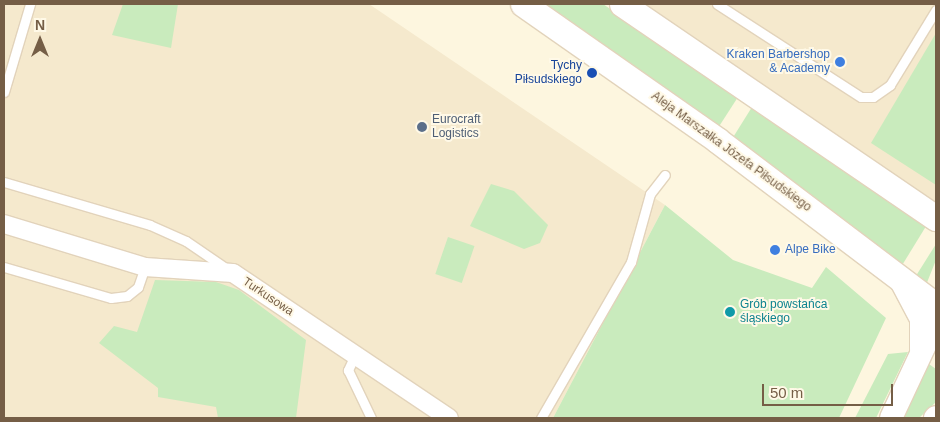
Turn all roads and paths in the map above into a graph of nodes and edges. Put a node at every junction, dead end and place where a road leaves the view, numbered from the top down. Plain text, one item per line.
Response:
1 (30, 4) edge
2 (523, 4) edge
3 (622, 4) edge
4 (717, 4) edge
5 (936, 10) edge
6 (4, 92) edge
7 (665, 175) dead end
8 (4, 182) edge
9 (936, 218) edge
10 (4, 224) edge
11 (4, 267) edge
12 (145, 267) junction
13 (233, 273) junction
14 (900, 278) junction
15 (936, 307) edge
16 (921, 352) junction
17 (355, 355) junction
18 (371, 418) edge
19 (449, 418) edge
20 (541, 418) edge
21 (891, 418) edge

1 - 6 lane
2 - 14 main road, Aleja Marszałka Józefa Piłsudskiego
3 - 9 main road
4 - 5 lane
7 - 20 lane
8 - 13 lane
10 - 12 street, Turkusowa
11 - 12 lane
12 - 13 street, Turkusowa
13 - 17 street, Turkusowa
14 - 15 main road, Aleja Marszałka Józefa Piłsudskiego
14 - 16 street
15 - 16 street
16 - 21 street
17 - 18 lane
17 - 19 street, Turkusowa

